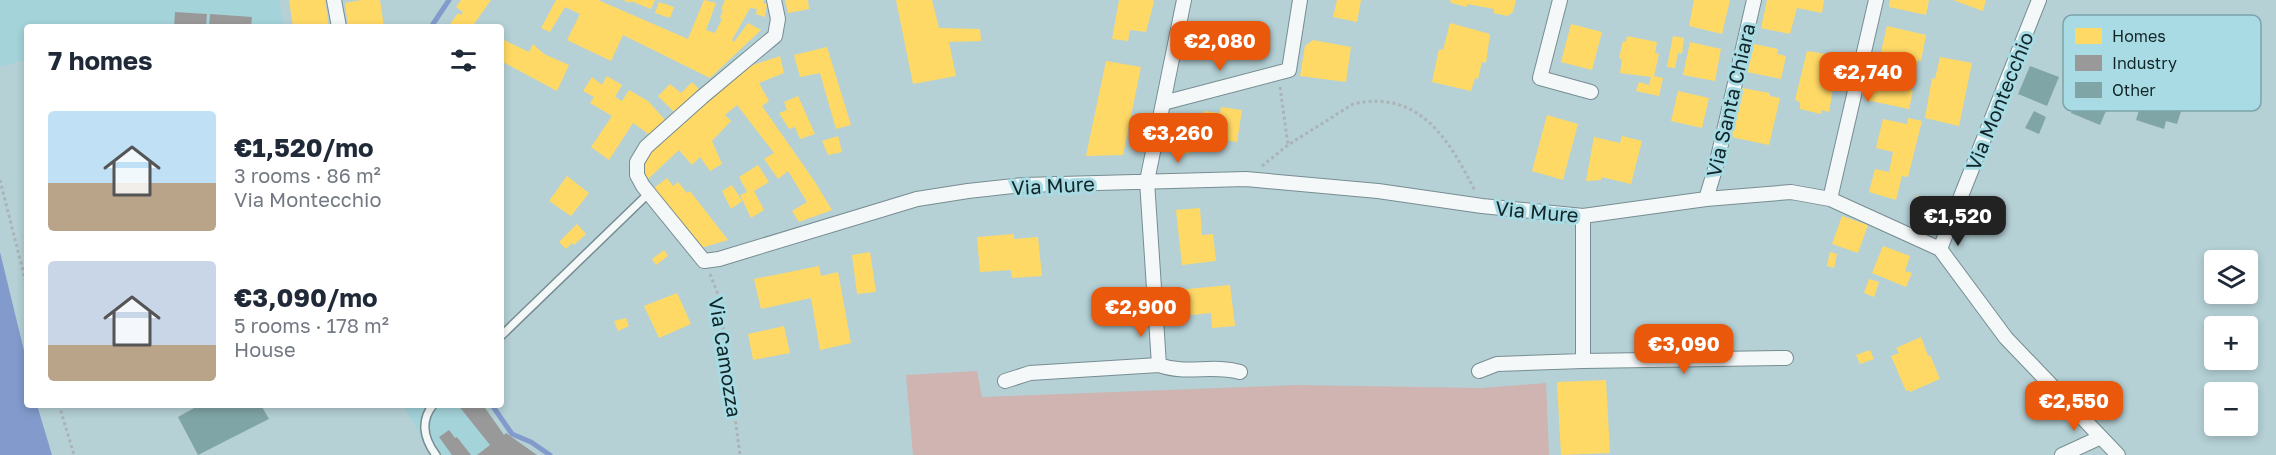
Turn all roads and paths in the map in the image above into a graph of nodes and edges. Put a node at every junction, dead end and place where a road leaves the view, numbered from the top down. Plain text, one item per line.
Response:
1 (334, 0) edge
2 (774, 0) edge
3 (1184, 0) edge
4 (1300, 0) edge
5 (1560, 0) edge
6 (1754, 0) edge
7 (1876, 0) edge
8 (2039, 0) edge
9 (338, 24) edge
10 (1277, 73) junction
11 (1591, 92) dead end
12 (1163, 103) junction
13 (1288, 145) junction
14 (1246, 179) junction
15 (0, 180) edge
16 (1147, 181) junction
17 (648, 194) junction
18 (1706, 199) junction
19 (1830, 199) junction
20 (1482, 206) junction
21 (1583, 216) junction
22 (1940, 249) junction
23 (704, 261) junction
24 (24, 275) edge
25 (504, 333) edge
26 (1786, 358) dead end
27 (1583, 361) junction
28 (1159, 365) junction
29 (1479, 371) dead end
30 (1240, 372) dead end
31 (1005, 381) dead end
32 (60, 408) edge
33 (430, 408) edge
34 (2100, 438) junction
35 (74, 455) edge
36 (436, 455) edge
37 (740, 455) edge
38 (2062, 455) edge
39 (2118, 455) edge

1 - 9 street
2 - 17 street
3 - 12 street
4 - 10 street
5 - 11 street
6 - 18 street, Via Santa Chiara
7 - 19 street
8 - 22 street, Via Montecchio
10 - 12 street
10 - 13 path
12 - 16 street
13 - 14 path
13 - 20 path
14 - 16 street, Via Mure
14 - 20 street, Via Mure
15 - 24 path
16 - 23 street, Via Mure
16 - 28 street
17 - 23 street
17 - 25 lane
18 - 19 street, Via Mure
18 - 21 street, Via Mure
19 - 22 street, Via Mure
20 - 21 street, Via Mure
21 - 27 street
22 - 34 street
23 - 37 path, Via Camozza
26 - 27 street
27 - 29 street
28 - 30 street
28 - 31 street
32 - 35 path
33 - 36 lane
34 - 38 street
34 - 39 street

